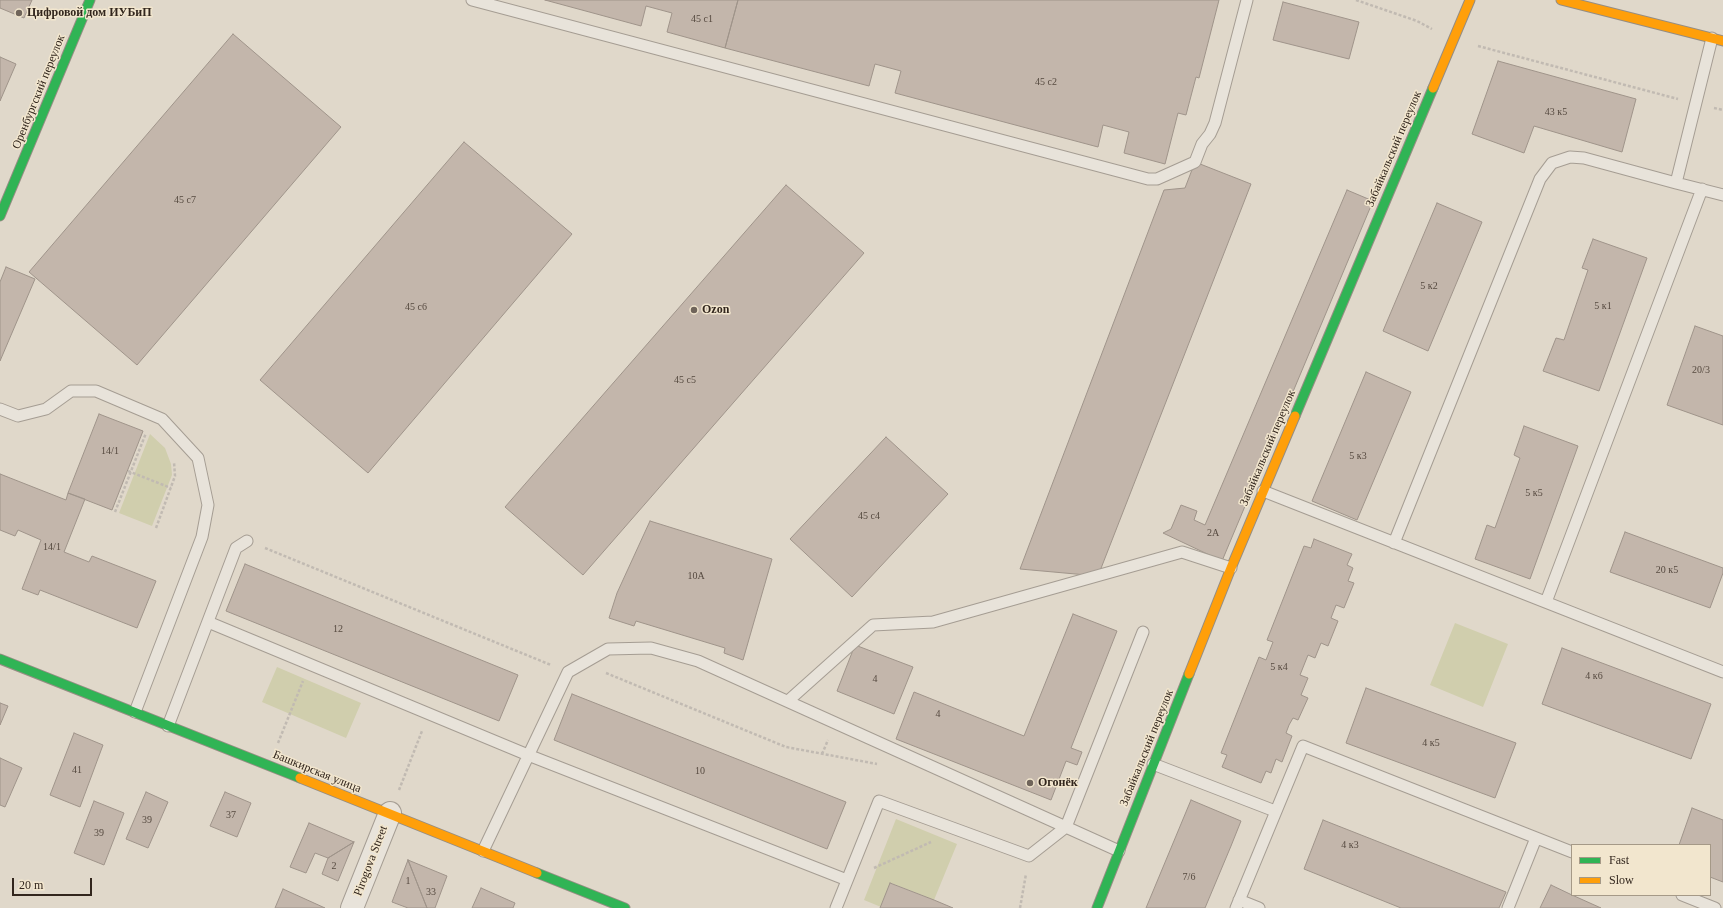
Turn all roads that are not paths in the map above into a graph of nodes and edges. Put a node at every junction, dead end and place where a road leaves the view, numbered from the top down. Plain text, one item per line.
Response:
1 (90, 0) edge
2 (472, 0) edge
3 (1247, 0) edge
4 (1470, 0) edge
5 (1562, 0) edge
6 (1712, 38) junction
7 (1723, 41) edge
8 (1676, 183) junction
9 (1702, 189) junction
10 (1723, 195) edge
11 (0, 216) edge
12 (0, 409) edge
13 (1263, 491) junction
14 (248, 541) road end
15 (1394, 543) junction
16 (1231, 568) junction
17 (1546, 602) junction
18 (208, 622) junction
19 (1143, 632) dead end
20 (0, 659) edge
21 (1723, 672) edge
22 (788, 701) junction
23 (136, 712) junction
24 (168, 726) junction
25 (528, 755) junction
26 (1153, 764) junction
27 (1275, 812) junction
28 (390, 813) junction
29 (1066, 827) junction
30 (1536, 838) junction
31 (483, 851) junction
32 (1119, 851) junction
33 (1571, 852) edge
34 (847, 880) junction
35 (1685, 896) edge
36 (1238, 904) edge
37 (352, 908) edge
38 (625, 908) edge
39 (836, 908) edge
40 (1097, 908) edge
41 (1259, 908) edge
42 (1508, 908) edge
43 (1715, 908) edge

1 - 11 street, Оренбургский переулок
2 - 3 lane
4 - 13 street, Забайкальский переулок
5 - 6 street
6 - 7 street
6 - 8 lane
8 - 9 lane
8 - 15 lane
9 - 10 lane
9 - 17 lane
12 - 23 lane
13 - 15 lane
13 - 16 street, Забайкальский переулок
14 - 18 lane
15 - 17 lane
16 - 22 lane
16 - 26 street, Забайкальский переулок
17 - 21 lane
18 - 24 lane
18 - 25 lane
19 - 29 lane
20 - 23 street, Башкирская улица
22 - 25 lane
22 - 29 lane
23 - 24 street, Башкирская улица
24 - 28 street, Башкирская улица
25 - 31 lane
25 - 34 lane
26 - 27 lane
26 - 32 street, Забайкальский переулок
27 - 30 lane
27 - 36 lane
28 - 31 street, Башкирская улица
28 - 37 street, Pirogova Street
29 - 32 lane
29 - 34 lane
30 - 33 lane
30 - 42 lane
31 - 38 street, Башкирская улица
32 - 40 street, Забайкальский переулок
34 - 39 lane
35 - 43 lane
36 - 41 lane

